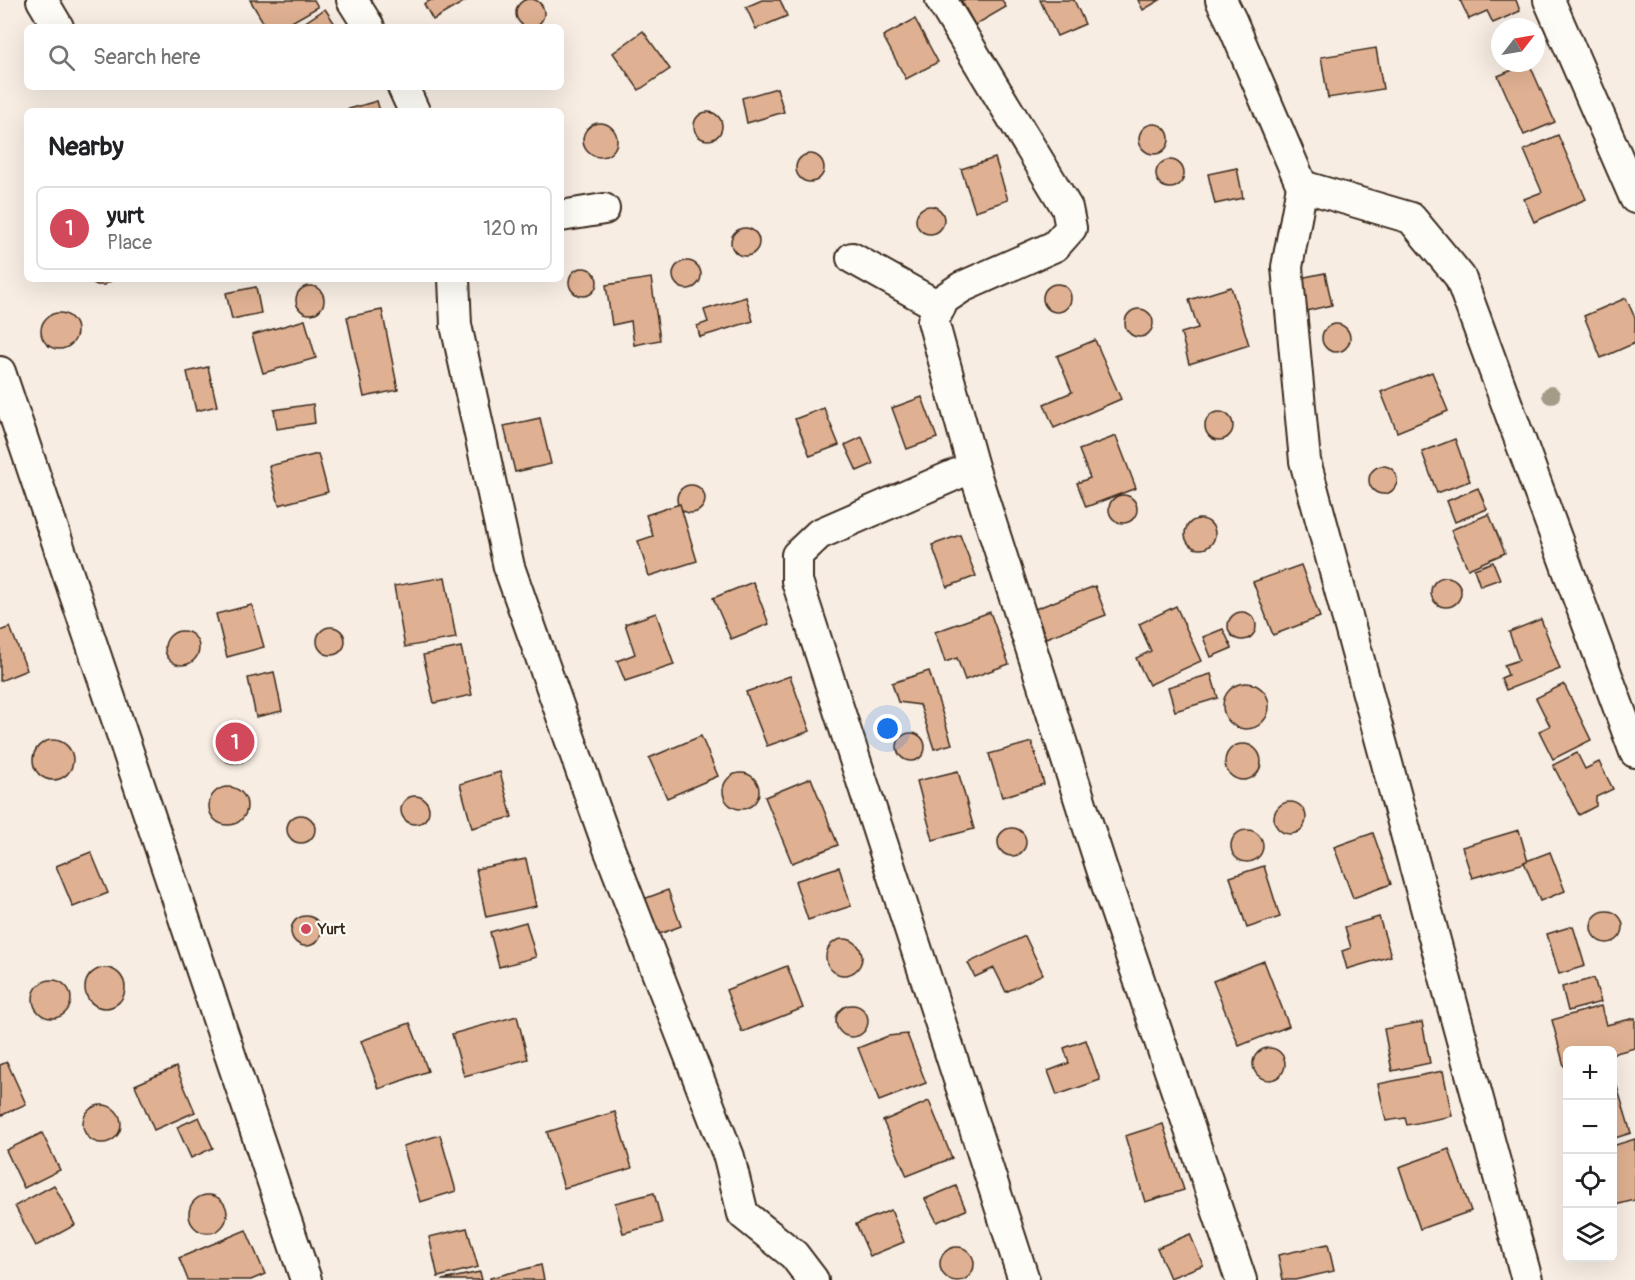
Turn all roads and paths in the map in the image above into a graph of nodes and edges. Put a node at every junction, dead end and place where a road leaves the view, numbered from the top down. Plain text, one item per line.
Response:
1 (42, 0) edge
2 (352, 0) edge
3 (941, 0) edge
4 (1221, 0) edge
5 (1549, 0) edge
6 (56, 24) edge
7 (367, 24) edge
8 (404, 90) edge
9 (413, 108) edge
10 (1302, 186) junction
11 (1635, 198) edge
12 (604, 209) dead end
13 (564, 216) edge
14 (852, 258) dead end
15 (454, 282) edge
16 (940, 307) junction
17 (0, 372) edge
18 (974, 467) junction
19 (1635, 752) edge
20 (306, 1280) edge
21 (813, 1280) edge
22 (1024, 1280) edge
23 (1241, 1280) edge
24 (1527, 1280) edge

1 - 6 street
2 - 7 street
3 - 16 street
4 - 10 street
5 - 11 street
8 - 9 street
10 - 19 street
10 - 24 street
12 - 13 street
14 - 16 street
15 - 21 street
16 - 18 street
17 - 20 street
18 - 22 street
18 - 23 street

